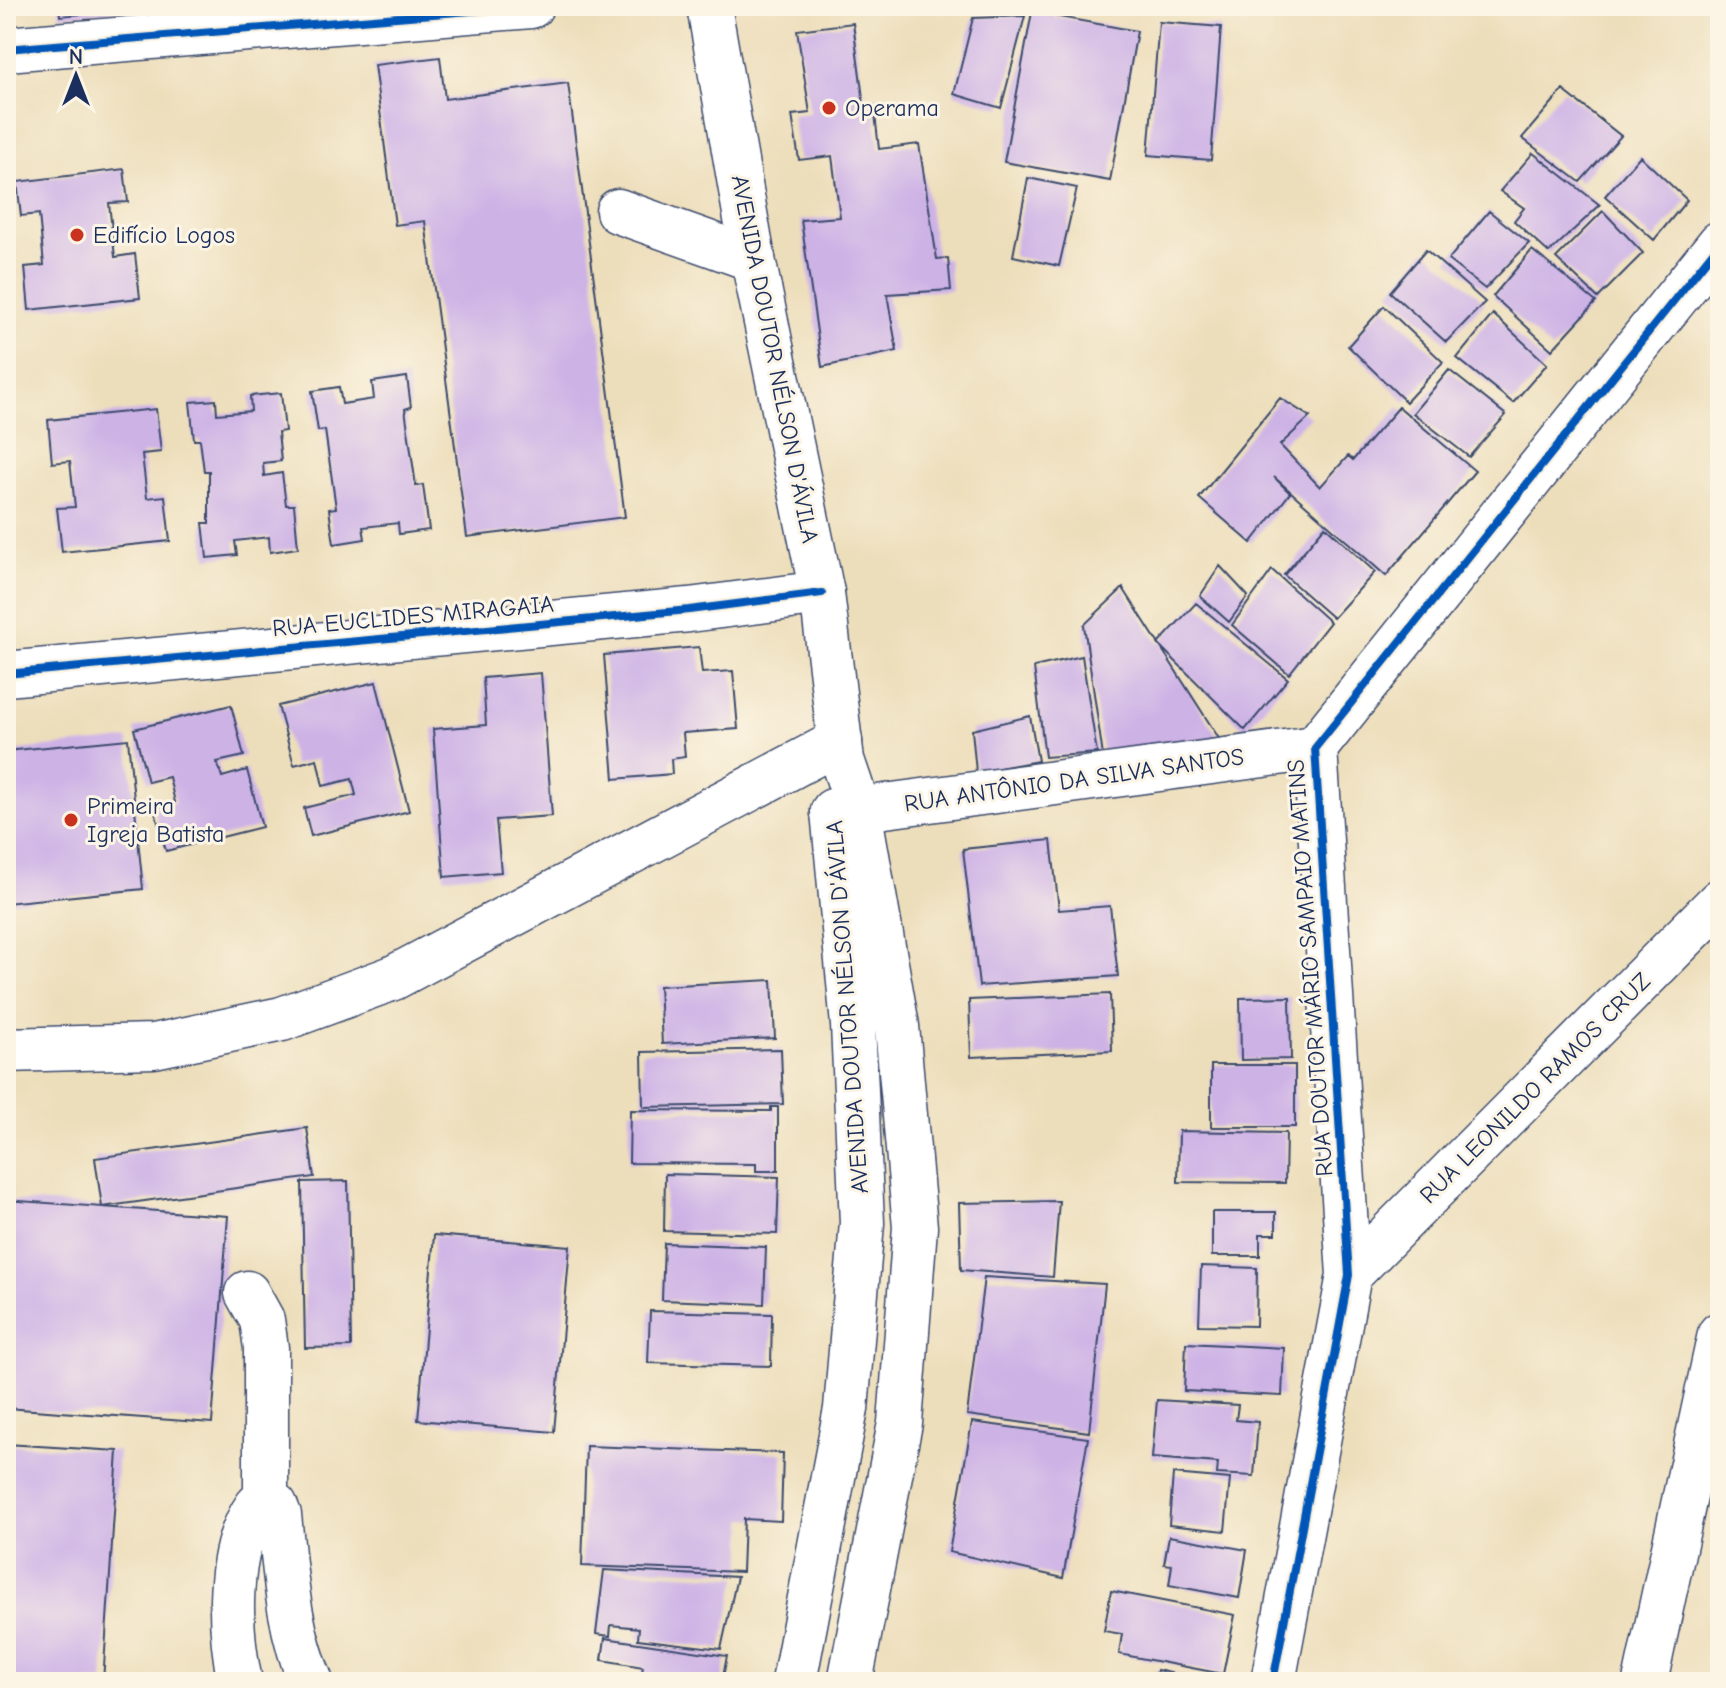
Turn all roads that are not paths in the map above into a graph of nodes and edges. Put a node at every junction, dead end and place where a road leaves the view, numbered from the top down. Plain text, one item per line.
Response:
1 (531, 6) edge
2 (709, 6) edge
3 (6, 49) edge
4 (618, 211) dead end
5 (1720, 243) edge
6 (753, 259) junction
7 (822, 593) junction
8 (6, 674) edge
9 (1315, 748) junction
10 (841, 750) junction
11 (846, 811) junction
12 (1720, 901) edge
13 (6, 1050) edge
14 (1349, 1275) junction
15 (247, 1293) dead end
16 (1720, 1334) edge
17 (266, 1505) junction
18 (240, 1682) edge
19 (311, 1682) edge
20 (794, 1682) edge
21 (850, 1682) edge
22 (1273, 1682) edge
23 (1645, 1682) edge

1 - 3 main road
2 - 6 main road, AVENIDA DOUTOR NÉLSON D'ÁVILA
4 - 6 main road
5 - 9 main road, RUA DOUTOR MÁRIO SAMPAIO MATINS
6 - 7 main road, AVENIDA DOUTOR NÉLSON D'ÁVILA
7 - 8 main road, RUA EUCLIDES MIRAGAIA
7 - 10 main road, AVENIDA DOUTOR NÉLSON D'ÁVILA
9 - 11 main road, RUA ANTÔNIO DA SILVA SANTOS
9 - 14 main road, RUA DOUTOR MÁRIO SAMPAIO MATINS
10 - 11 main road, AVENIDA DOUTOR NÉLSON D'ÁVILA
10 - 13 main road
11 - 20 main road, AVENIDA DOUTOR NÉLSON D'ÁVILA
11 - 21 main road, AVENIDA DOUTOR NÉLSON D'ÁVILA
12 - 14 main road, RUA LEONILDO RAMOS CRUZ
14 - 22 main road, RUA DOUTOR MÁRIO SAMPAIO MATINS
15 - 17 main road
16 - 23 main road
17 - 18 main road
17 - 19 main road

